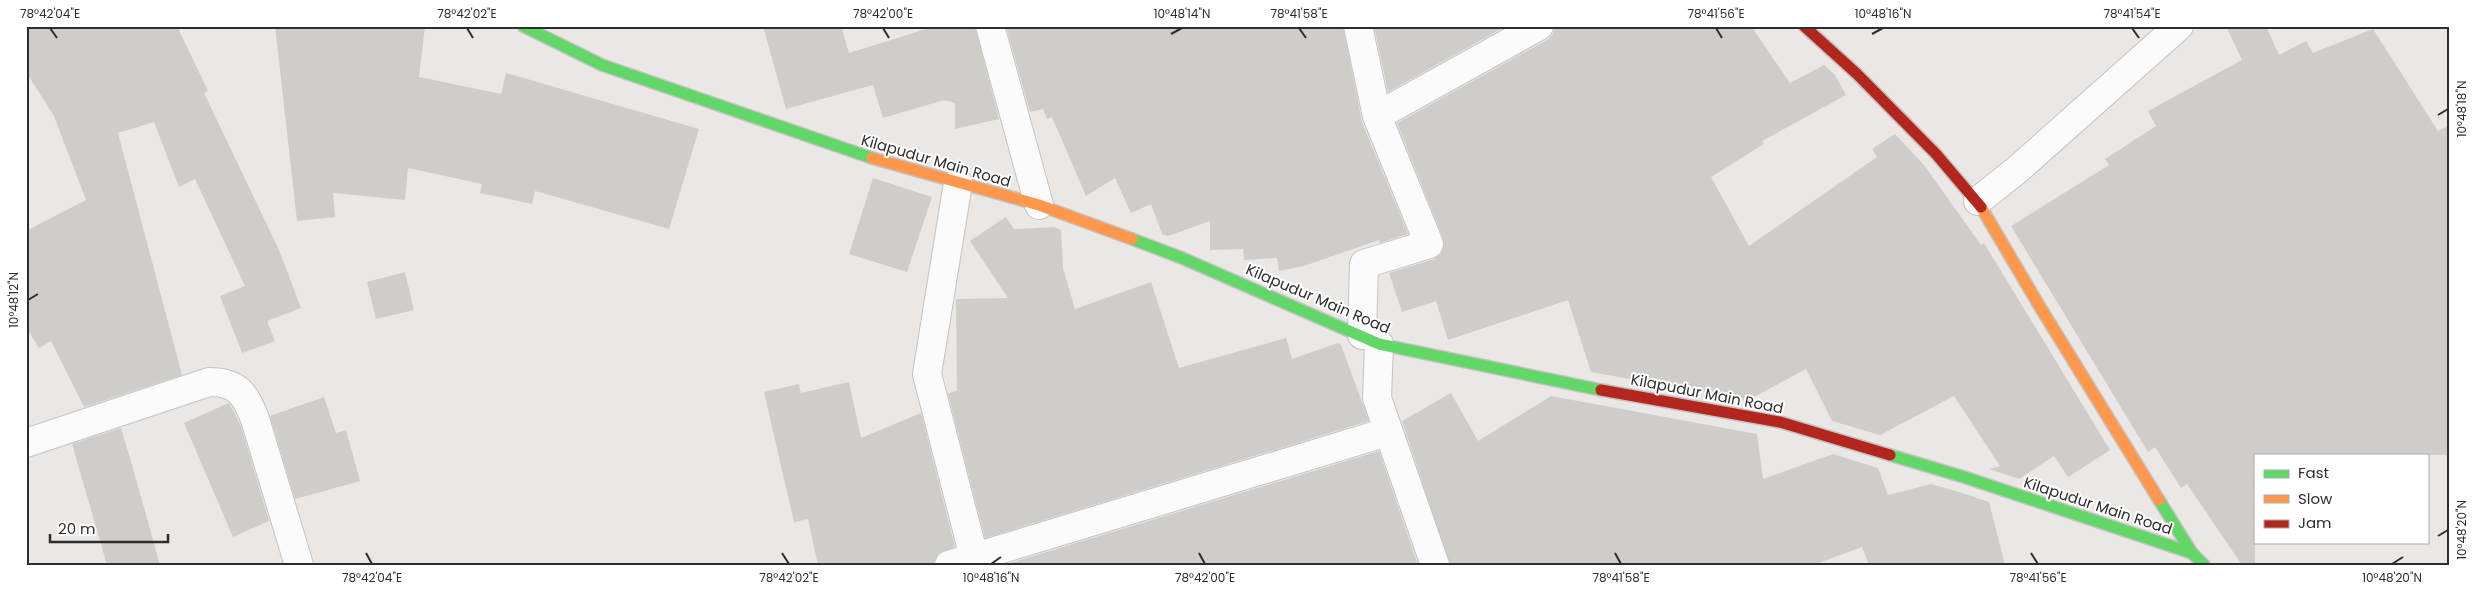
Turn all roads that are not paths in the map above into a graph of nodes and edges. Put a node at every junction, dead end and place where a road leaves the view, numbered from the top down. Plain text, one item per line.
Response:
1 (523, 26) edge
2 (990, 26) edge
3 (1358, 26) edge
4 (1539, 26) edge
5 (1804, 26) edge
6 (2179, 26) edge
7 (1377, 116) junction
8 (958, 183) junction
9 (1978, 201) junction
10 (1039, 205) junction
11 (1371, 339) junction
12 (1387, 432) junction
13 (26, 443) edge
14 (2192, 553) junction
15 (966, 562) edge
16 (299, 565) edge
17 (1435, 565) edge
18 (2204, 565) edge

1 - 8 street, Kilapudur Main Road
2 - 10 street
3 - 7 street
4 - 7 street
5 - 9 street
6 - 9 street
7 - 11 street
8 - 10 street, Kilapudur Main Road
8 - 15 street
9 - 14 street
10 - 11 street, Kilapudur Main Road
11 - 12 street
11 - 14 street, Kilapudur Main Road
12 - 15 street
12 - 17 street
13 - 16 street
14 - 18 street, Kilapudur Main Road

